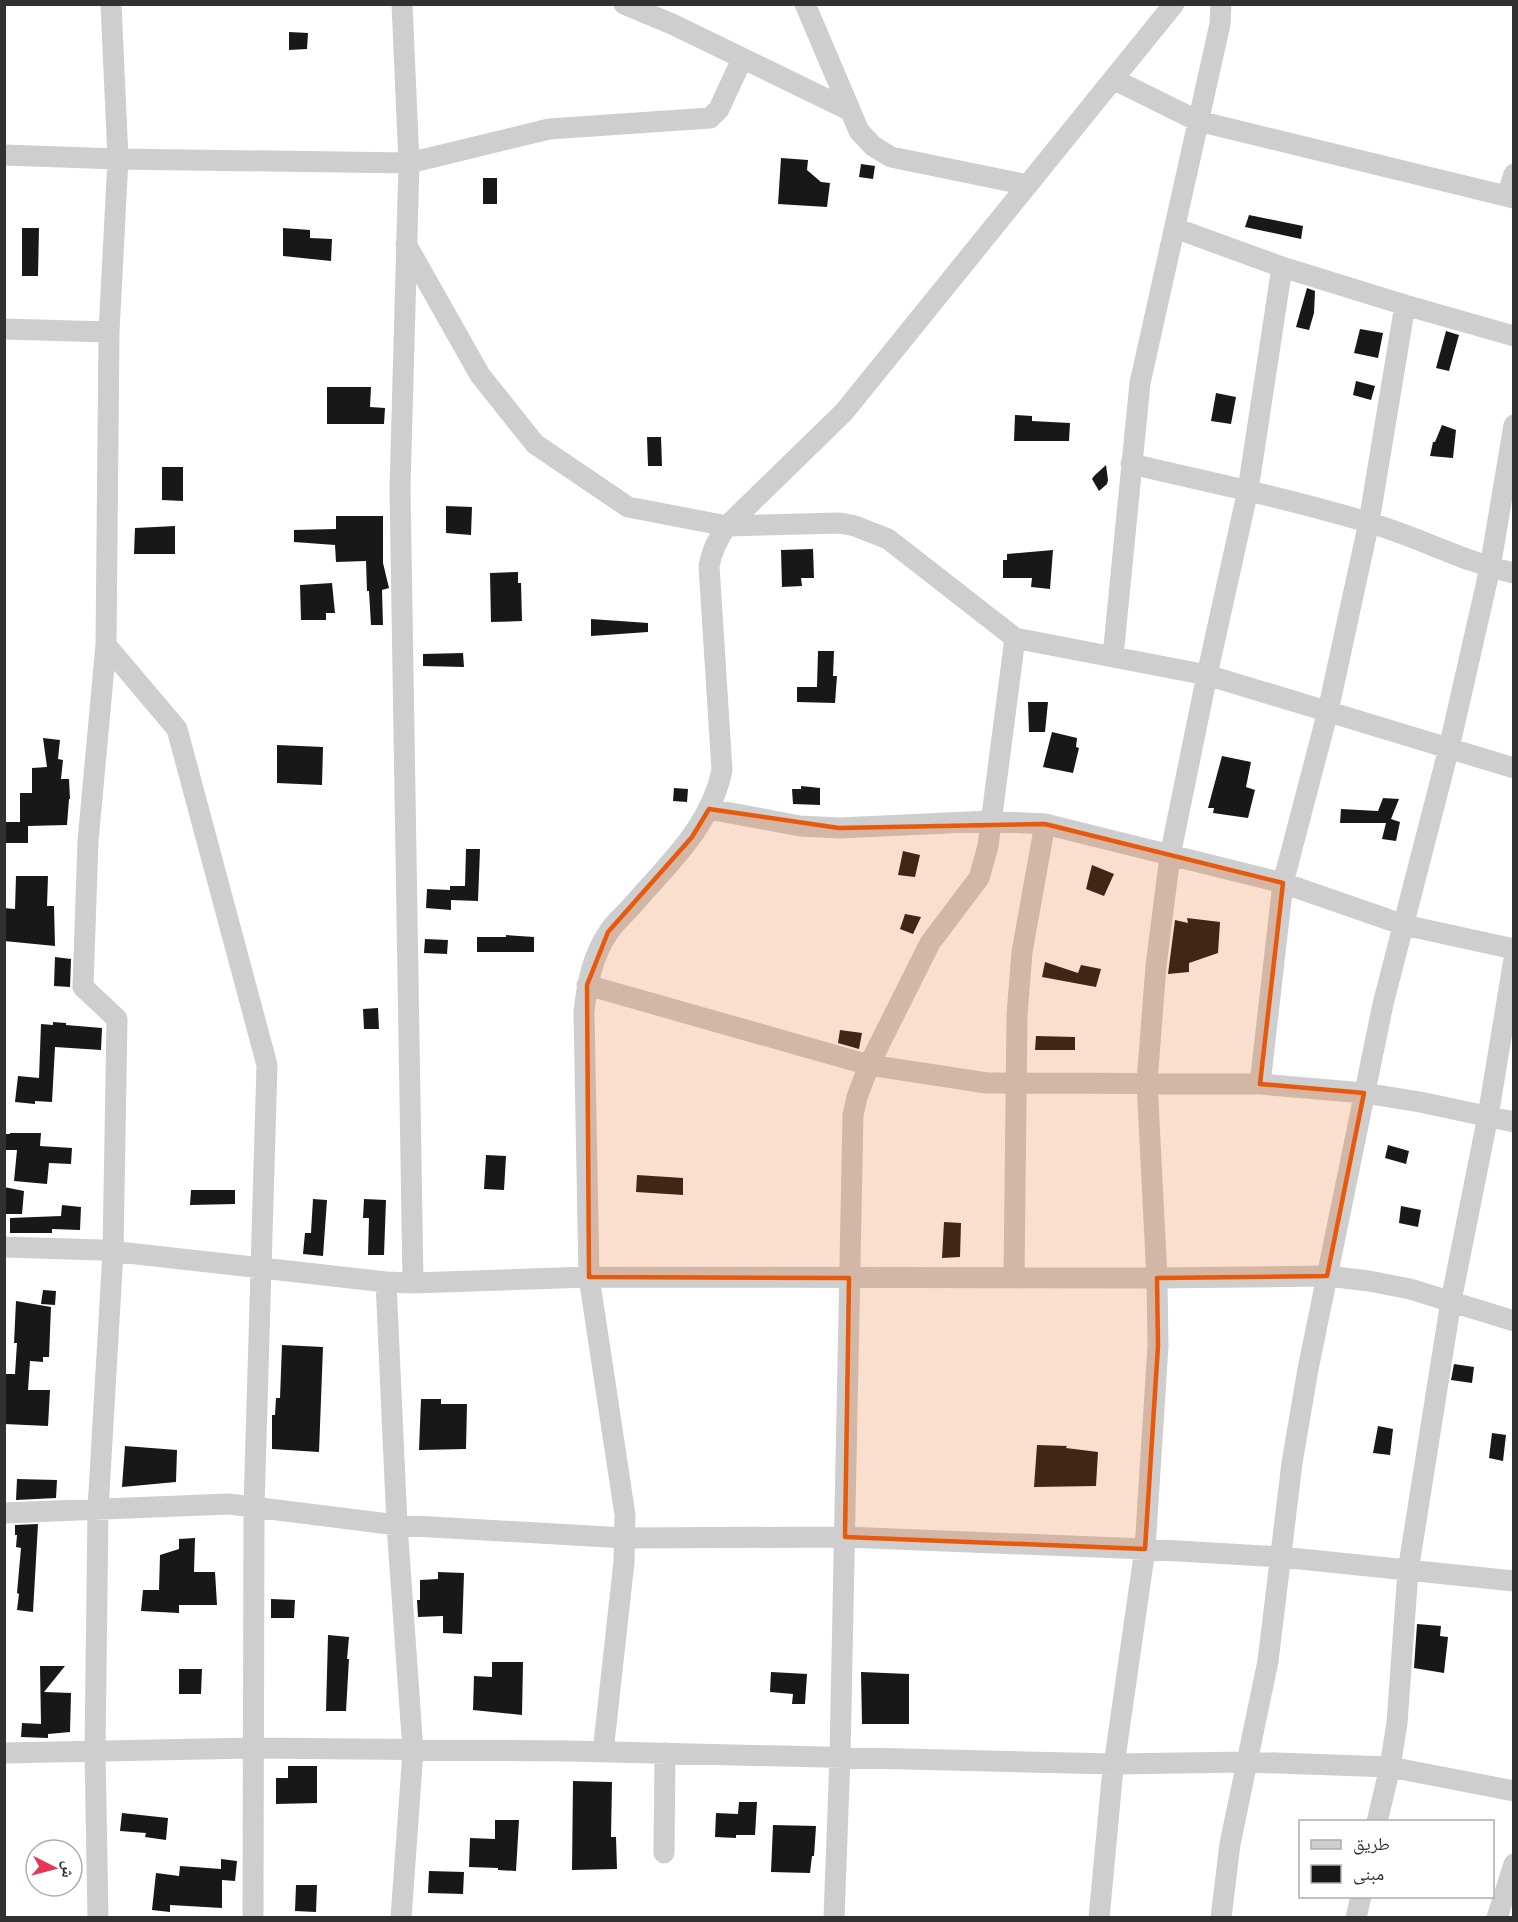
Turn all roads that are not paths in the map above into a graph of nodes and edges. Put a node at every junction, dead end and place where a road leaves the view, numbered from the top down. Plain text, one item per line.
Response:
1 (111, 4) edge
2 (402, 4) edge
3 (624, 4) edge
4 (806, 4) edge
5 (1174, 4) edge
6 (1221, 4) edge
7 (742, 59) junction
8 (1113, 79) junction
9 (849, 110) junction
10 (1198, 121) junction
11 (4, 155) edge
12 (118, 159) junction
13 (408, 163) junction
14 (1514, 174) edge
15 (1028, 185) junction
16 (1510, 197) edge
17 (1175, 228) junction
18 (406, 244) junction
19 (1282, 267) junction
20 (1405, 305) junction
21 (4, 329) edge
22 (109, 333) junction
23 (1514, 336) edge
24 (1514, 425) edge
25 (1131, 464) junction
26 (1248, 490) junction
27 (1369, 522) junction
28 (727, 526) junction
29 (1490, 568) junction
30 (1514, 573) edge
31 (1015, 638) junction
32 (106, 645) junction
33 (1113, 656) junction
34 (1207, 675) junction
35 (1328, 711) junction
36 (1449, 748) junction
37 (1514, 768) edge
38 (710, 809) junction
39 (990, 821) junction
40 (1045, 824) junction
41 (1170, 856) junction
42 (1283, 883) junction
43 (1404, 925) junction
44 (1514, 949) edge
45 (1514, 959) edge
46 (587, 985) junction
47 (870, 1065) junction
48 (1147, 1082) junction
49 (1015, 1084) junction
50 (1260, 1084) junction
51 (1364, 1093) junction
52 (1488, 1116) junction
53 (1514, 1122) edge
54 (4, 1246) edge
55 (113, 1252) junction
56 (261, 1268) junction
57 (1327, 1276) junction
58 (589, 1277) junction
59 (1014, 1277) junction
60 (849, 1278) junction
61 (1157, 1278) junction
62 (386, 1282) junction
63 (413, 1283) junction
64 (1451, 1301) junction
65 (1514, 1321) edge
66 (254, 1507) junction
67 (98, 1509) junction
68 (4, 1513) edge
69 (397, 1525) junction
70 (845, 1537) junction
71 (625, 1538) junction
72 (1145, 1549) junction
73 (1281, 1557) junction
74 (1408, 1571) junction
75 (1514, 1581) edge
76 (254, 1748) junction
77 (413, 1750) junction
78 (94, 1751) junction
79 (603, 1752) junction
80 (4, 1753) edge
81 (665, 1753) junction
82 (840, 1757) junction
83 (1245, 1762) junction
84 (1114, 1764) junction
85 (1390, 1767) junction
86 (1514, 1791) edge
87 (1377, 1820) edge
88 (664, 1853) dead end
89 (1514, 1864) edge
90 (1361, 1898) edge
91 (98, 1917) edge
92 (253, 1917) edge
93 (401, 1917) edge
94 (834, 1917) edge
95 (1099, 1917) edge
96 (1221, 1917) edge
97 (1356, 1917) edge
98 (1497, 1917) edge

1 - 12 street
2 - 13 street
3 - 7 street
4 - 9 street
5 - 8 street
6 - 10 street
7 - 9 street
7 - 13 street
8 - 10 street
8 - 15 street
9 - 15 street
10 - 16 street
10 - 17 street
11 - 12 street
12 - 13 street
12 - 22 street
13 - 18 street
14 - 16 street
15 - 28 street
17 - 19 street
17 - 25 street
18 - 28 street
18 - 63 street
19 - 20 street
19 - 26 street
20 - 23 street
20 - 27 street
21 - 22 street
22 - 32 street
24 - 29 street
25 - 26 street
25 - 33 street
26 - 27 street
26 - 34 street
27 - 29 street
27 - 35 street
28 - 31 street
28 - 38 street
29 - 30 street
29 - 36 street
31 - 33 street
31 - 39 street
32 - 55 street
32 - 56 street
33 - 34 street
34 - 35 street
34 - 41 street
35 - 36 street
35 - 42 street
36 - 37 street
36 - 43 street
38 - 39 street
38 - 46 street
39 - 40 street
39 - 47 street
40 - 41 street
40 - 49 street
41 - 42 street
41 - 48 street
42 - 43 street
42 - 50 street
43 - 44 street
43 - 51 street
45 - 52 street
46 - 47 street
46 - 58 street
47 - 49 street
47 - 60 street
48 - 49 street
48 - 50 street
48 - 61 street
49 - 59 street
50 - 51 street
51 - 52 street
51 - 57 street
52 - 53 street
52 - 64 street
54 - 55 street
55 - 56 street
55 - 67 street
56 - 62 street
56 - 66 street
57 - 61 street
57 - 64 street
57 - 73 street
58 - 60 street
58 - 63 street
58 - 71 street
59 - 60 street
59 - 61 street
60 - 70 street
61 - 72 street
62 - 63 street
62 - 69 street
64 - 65 street
64 - 74 street
66 - 67 street
66 - 69 street
66 - 76 street
67 - 68 street
67 - 78 street
69 - 71 street
69 - 77 street
70 - 71 street
70 - 72 street
70 - 82 street
71 - 79 street
72 - 73 street
72 - 84 street
73 - 74 street
73 - 83 street
74 - 75 street
74 - 85 street
76 - 77 street
76 - 78 street
76 - 92 street
77 - 79 street
77 - 93 street
78 - 80 street
78 - 91 street
79 - 81 street
81 - 82 street
81 - 88 street
82 - 84 street
82 - 94 street
83 - 84 street
83 - 85 street
83 - 96 street
84 - 95 street
85 - 86 street
85 - 87 street
89 - 98 street
90 - 97 street

